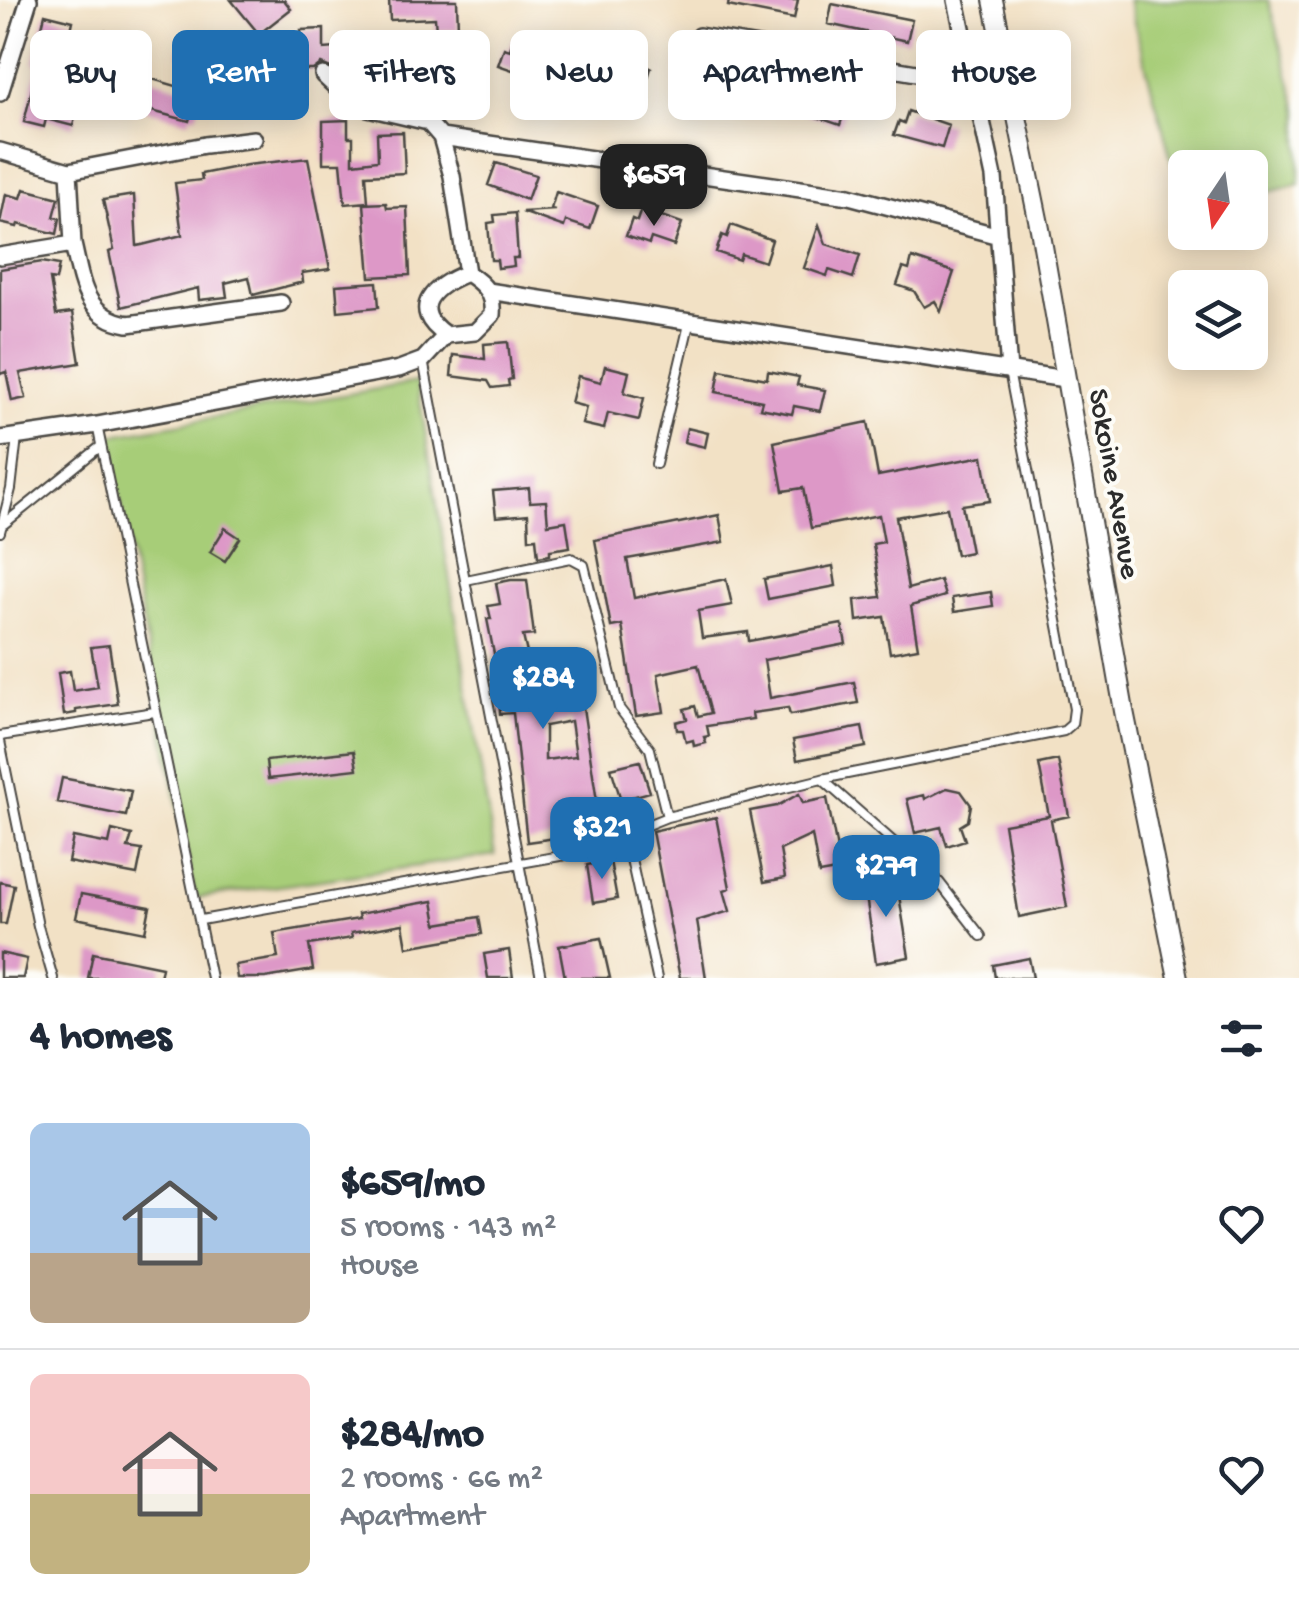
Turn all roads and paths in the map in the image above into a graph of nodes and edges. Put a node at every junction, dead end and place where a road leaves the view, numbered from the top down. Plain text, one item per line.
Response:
1 (29, 0) edge
2 (956, 0) edge
3 (993, 0) edge
4 (963, 30) edge
5 (323, 76) dead end
6 (0, 93) edge
7 (983, 120) edge
8 (441, 137) junction
9 (254, 139) dead end
10 (0, 152) edge
11 (69, 171) junction
12 (998, 236) junction
13 (73, 244) junction
14 (0, 256) edge
15 (467, 273) junction
16 (488, 291) junction
17 (533, 297) junction
18 (281, 303) dead end
19 (492, 315) junction
20 (690, 320) junction
21 (446, 335) junction
22 (424, 360) junction
23 (1009, 372) junction
24 (1065, 380) junction
25 (97, 425) junction
26 (8, 438) edge
27 (101, 446) junction
28 (656, 464) dead end
29 (2, 528) edge
30 (466, 580) junction
31 (154, 712) junction
32 (0, 739) edge
33 (822, 779) junction
34 (667, 817) junction
35 (626, 836) junction
36 (521, 864) junction
37 (202, 920) junction
38 (981, 936) dead end
39 (53, 978) edge
40 (211, 978) edge
41 (541, 978) edge
42 (657, 978) edge
43 (1178, 978) edge

1 - 6 street
2 - 4 street
3 - 24 street, Sokoine Avenue
5 - 8 street
7 - 12 street
8 - 12 street
8 - 15 street
9 - 11 street
10 - 11 street
11 - 13 street
12 - 23 street
13 - 14 street
13 - 18 street
15 - 16 street
15 - 21 street
16 - 17 street
16 - 19 street
17 - 19 street
17 - 20 street
19 - 21 street
20 - 23 street
20 - 28 lane
21 - 22 street
22 - 25 street
22 - 30 lane
23 - 24 street
23 - 33 lane
24 - 43 street, Sokoine Avenue
25 - 26 street
25 - 27 lane
26 - 29 lane
27 - 29 lane
27 - 31 lane
30 - 34 lane
30 - 36 lane
31 - 32 lane
31 - 37 lane
32 - 39 lane
33 - 34 lane
33 - 38 lane
34 - 35 lane
35 - 36 lane
35 - 42 lane
36 - 37 lane
36 - 41 lane
37 - 40 lane

